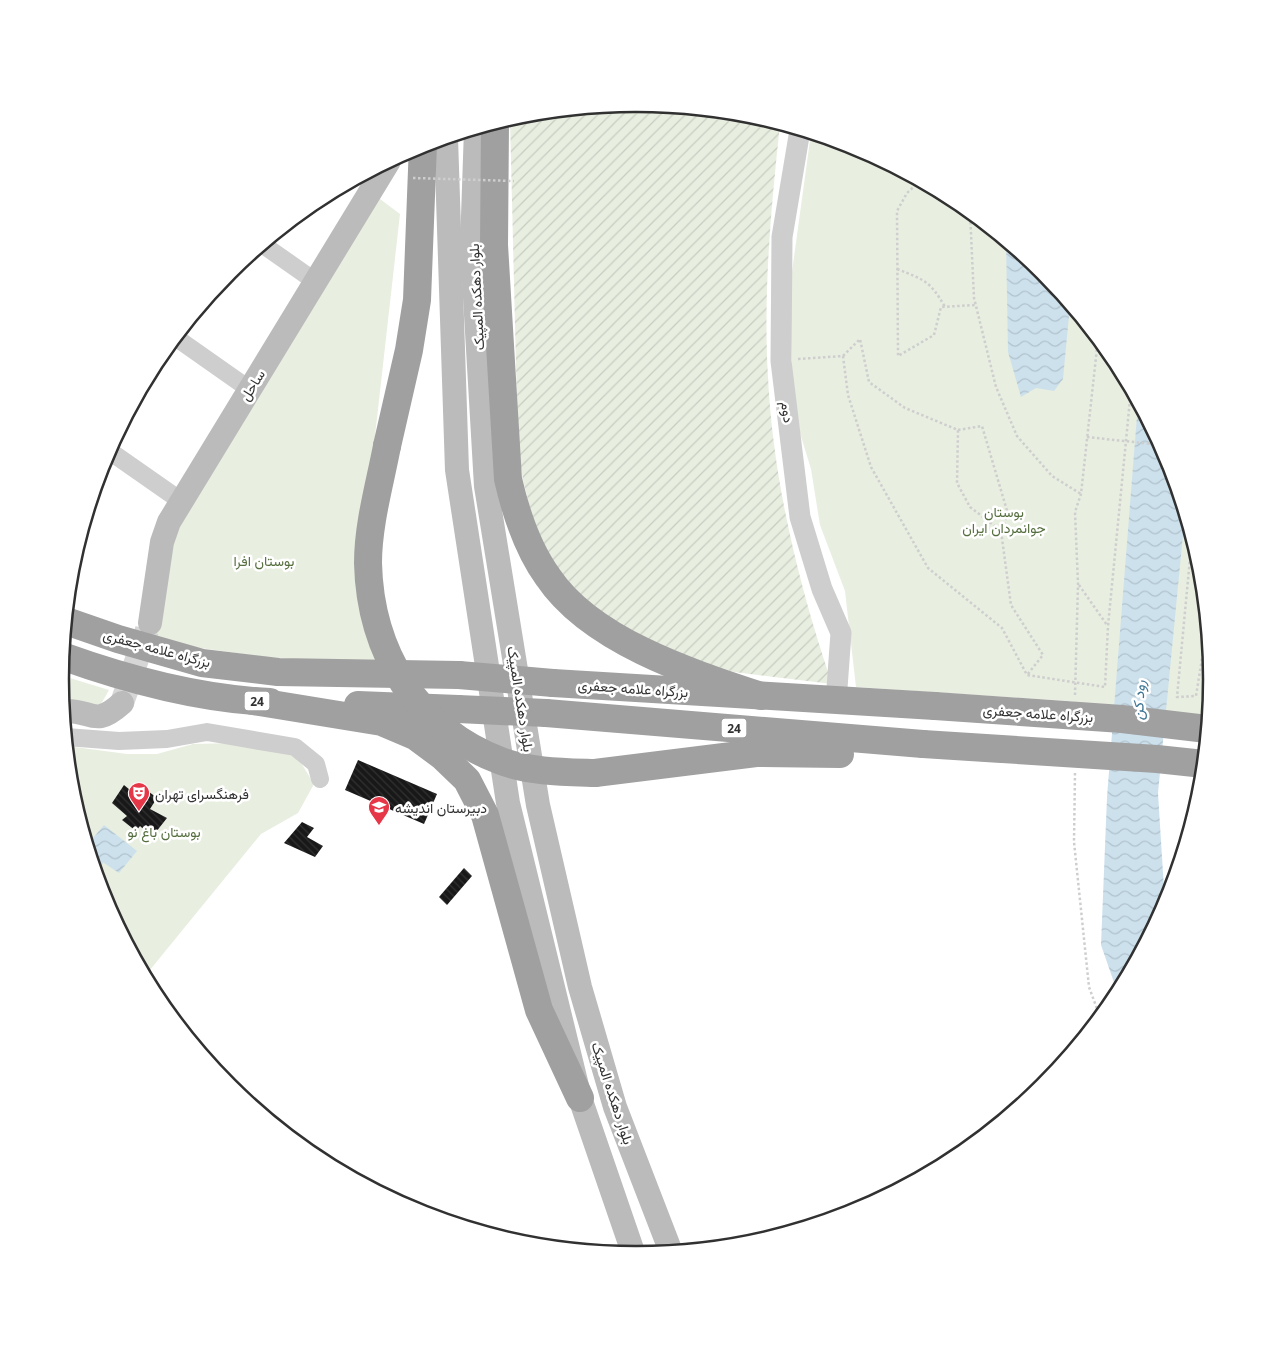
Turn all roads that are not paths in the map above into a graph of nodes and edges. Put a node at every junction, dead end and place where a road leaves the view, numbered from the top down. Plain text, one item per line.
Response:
1 (496, 129) edge
2 (476, 135) edge
3 (799, 136) edge
4 (446, 145) edge
5 (423, 154) edge
6 (380, 173) edge
7 (268, 248) edge
8 (316, 282) junction
9 (180, 342) edge
10 (250, 389) junction
11 (115, 455) edge
12 (181, 501) junction
13 (72, 623) edge
14 (150, 623) tunnel mouth
15 (70, 659) edge
16 (838, 688) dead end
17 (761, 696) junction
18 (253, 701) junction
19 (122, 703) tunnel mouth
20 (70, 710) edge
21 (1201, 728) edge
22 (72, 737) edge
23 (923, 744) junction
24 (1196, 763) edge
25 (320, 779) dead end
26 (580, 1098) junction
27 (668, 1245) edge
28 (631, 1246) edge

1 - 17 highway
2 - 27 main road, بلوار دهکده المپیک
3 - 16 street, دوم
4 - 26 main road, بلوار دهکده المپیک
5 - 23 highway, bridge
6 - 8 main road, ساحل
7 - 8 street
8 - 10 main road, ساحل
9 - 10 street
10 - 12 main road, ساحل
11 - 12 street
12 - 14 main road, ساحل
13 - 17 highway, بزرگراه علامه جعفری / 24, bridge
15 - 18 highway, 24
17 - 21 highway, بزرگراه علامه جعفری / 24, bridge
18 - 23 highway, 24, bridge
18 - 26 highway
19 - 20 main road
22 - 25 street
23 - 24 highway, 24, bridge
26 - 28 main road, بلوار دهکده المپیک

